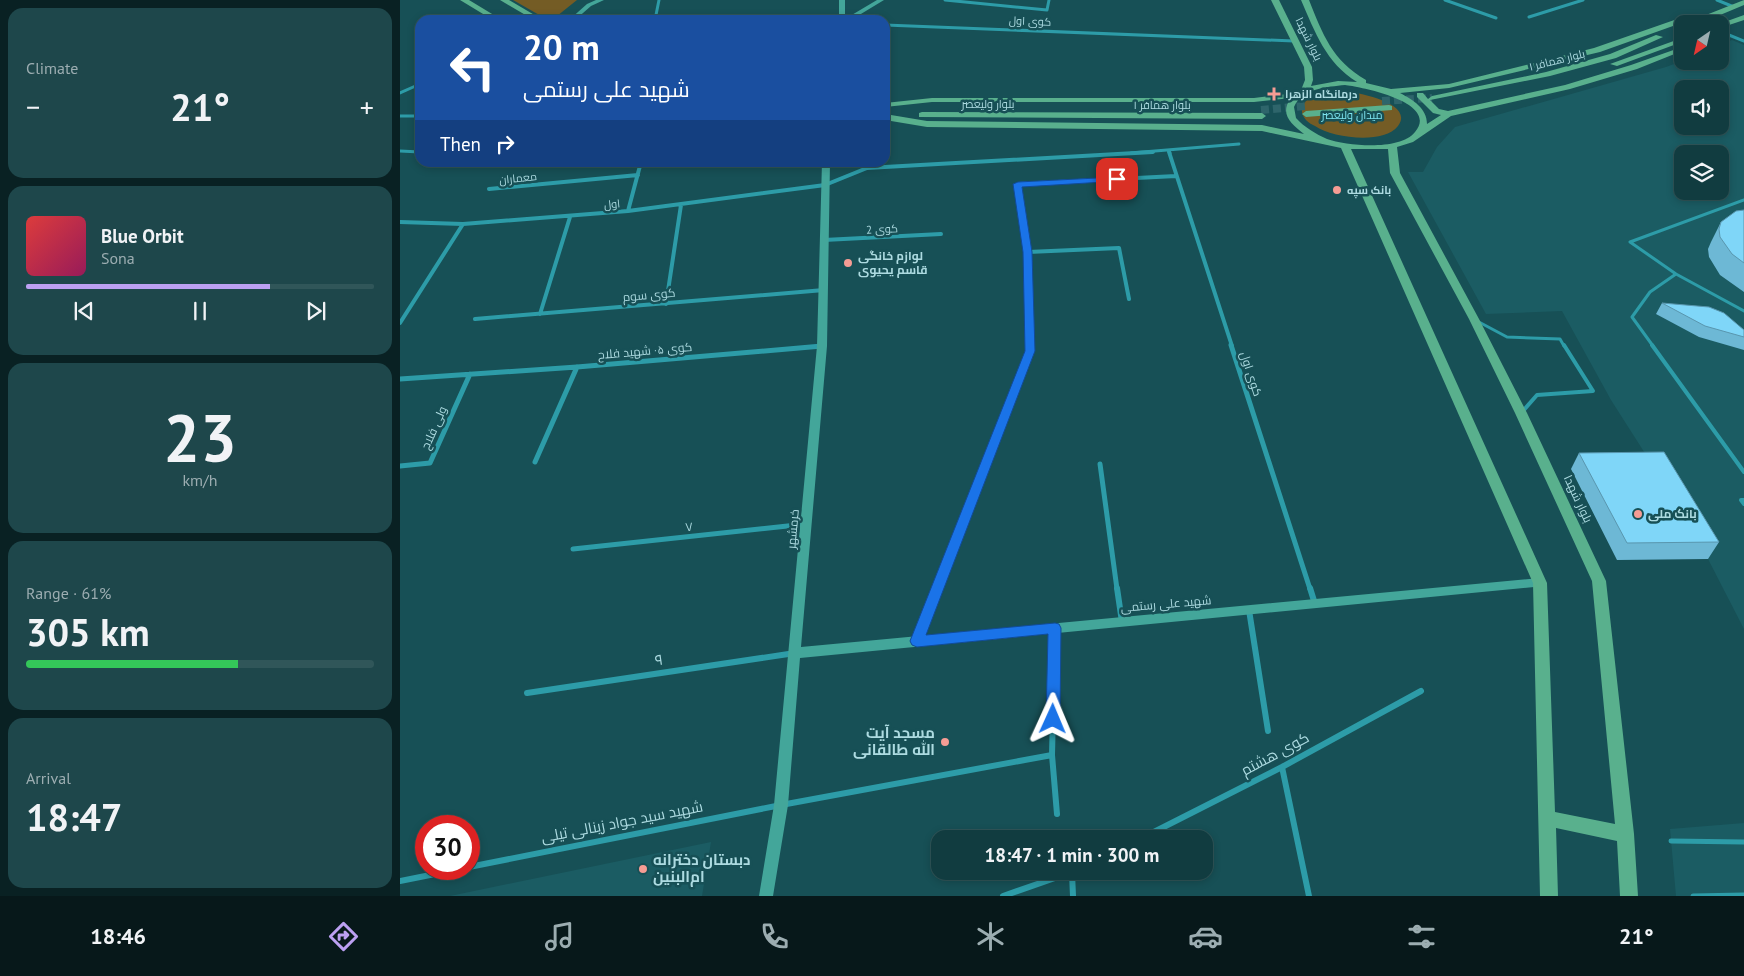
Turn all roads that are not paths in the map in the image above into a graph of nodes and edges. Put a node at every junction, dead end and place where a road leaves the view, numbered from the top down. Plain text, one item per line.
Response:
1 (464, 0) edge
2 (504, 0) edge
3 (601, 0) edge
4 (659, 0) edge
5 (842, 0) edge
6 (881, 0) edge
7 (946, 0) edge
8 (1049, 0) edge
9 (1275, 0) edge
10 (1305, 0) edge
11 (1445, 0) edge
12 (1583, 0) edge
13 (1717, 0) edge
14 (1744, 2) edge
15 (1734, 7) junction
16 (490, 15) edge
17 (530, 15) edge
18 (578, 15) edge
19 (656, 15) edge
20 (842, 15) edge
21 (856, 15) edge
22 (1713, 15) edge
23 (1529, 16) dead end
24 (1744, 17) edge
25 (1496, 18) dead end
26 (1674, 23) edge
27 (890, 25) edge
28 (1729, 26) edge
29 (1674, 30) edge
30 (1729, 34) edge
31 (1294, 41) junction
32 (1744, 41) edge
33 (1674, 43) edge
34 (1674, 52) edge
35 (415, 86) edge
36 (1370, 86) junction
37 (1388, 92) junction
38 (1422, 92) junction
39 (400, 93) edge
40 (1302, 93) junction
41 (1254, 100) junction
42 (1382, 100) tunnel mouth
43 (890, 104) edge
44 (890, 105) edge
45 (1389, 108) tunnel mouth
46 (1262, 110) junction
47 (1091, 112) junction
48 (1448, 114) junction
49 (400, 116) edge
50 (415, 116) edge
51 (890, 116) edge
52 (890, 117) edge
53 (1266, 125) junction
54 (1420, 132) junction
55 (1322, 140) junction
56 (1239, 144) dead end
57 (1344, 146) junction
58 (1392, 146) junction
59 (400, 151) edge
60 (1169, 151) junction
61 (415, 152) edge
62 (640, 167) edge
63 (826, 167) edge
64 (885, 167) edge
65 (890, 167) edge
66 (638, 175) junction
67 (1176, 176) junction
68 (825, 185) junction
69 (489, 189) dead end
70 (1744, 200) edge
71 (681, 205) junction
72 (628, 211) junction
73 (570, 217) junction
74 (400, 222) edge
75 (463, 224) junction
76 (941, 234) dead end
77 (823, 240) junction
78 (1028, 252) junction
79 (1676, 274) junction
80 (825, 290) junction
81 (1129, 299) dead end
82 (666, 304) junction
83 (1744, 311) edge
84 (540, 314) junction
85 (475, 319) dead end
86 (1474, 319) junction
87 (400, 322) edge
88 (822, 346) junction
89 (578, 367) junction
90 (470, 374) junction
91 (400, 379) edge
92 (1521, 413) junction
93 (535, 462) dead end
94 (1100, 464) dead end
95 (400, 466) edge
96 (1744, 472) edge
97 (807, 524) junction
98 (574, 549) dead end
99 (1540, 583) junction
100 (1315, 604) junction
101 (1249, 610) junction
102 (1122, 622) junction
103 (1055, 628) junction
104 (917, 641) junction
105 (795, 653) junction
106 (1421, 691) dead end
107 (527, 693) dead end
108 (1268, 731) dead end
109 (1052, 755) junction
110 (1282, 767) junction
111 (781, 805) junction
112 (1057, 814) dead end
113 (1546, 818) junction
114 (1158, 830) edge
115 (1625, 834) junction
116 (1671, 842) dead end
117 (1744, 842) edge
118 (480, 865) edge
119 (415, 878) edge
120 (1050, 880) edge
121 (1074, 880) edge
122 (400, 881) edge
123 (1744, 895) edge
124 (766, 896) edge
125 (1003, 896) edge
126 (1073, 896) edge
127 (1309, 896) edge
128 (1549, 896) edge
129 (1629, 896) edge
130 (1693, 896) edge

1 - 16 main road
2 - 17 main road
3 - 18 main road
4 - 19 street
5 - 20 main road
6 - 21 main road
7 - 8 street
9 - 31 main road, بلوار شهدا
10 - 36 main road, بلوار شهدا
11 - 25 street
12 - 23 street
13 - 15 street
14 - 15 main road
15 - 22 main road
24 - 28 main road
26 - 38 main road
27 - 31 street, کوی اول
29 - 33 main road, بلوار همافر ۱
30 - 32 street
31 - 40 main road, بلوار شهدا
34 - 48 main road
35 - 39 street
36 - 37 main road
36 - 40 main road
37 - 38 main road
37 - 54 main road
38 - 48 main road
40 - 41 main road
40 - 55 main road
41 - 43 main road
41 - 46 main road
42 - 45 main road
44 - 47 main road, بلوار ولیعصر
46 - 47 main road, بلوار همافر ۱
46 - 53 main road
47 - 51 main road, بلوار ولیعصر
48 - 54 main road
49 - 50 street
52 - 53 main road
53 - 55 main road
54 - 58 main road
55 - 57 main road
56 - 60 street, اول
57 - 58 main road
57 - 99 main road
58 - 86 main road, بلوار شهدا
59 - 61 street
60 - 65 street, اول
60 - 67 street, کوی اول
62 - 66 street
63 - 68 main road, خرمشهر
64 - 68 street, اول
66 - 69 street, معماران
66 - 72 street
67 - 78 street
67 - 100 street, کوی اول
68 - 71 street, اول
68 - 77 main road, خرمشهر
70 - 79 lane
71 - 72 street, اول
71 - 82 street
72 - 73 street, اول
73 - 75 street, اول
73 - 84 street
74 - 75 street, اول
75 - 87 street
76 - 77 street, کوی 2
77 - 80 main road, خرمشهر
78 - 81 street
78 - 104 street
79 - 83 lane
79 - 96 lane
80 - 82 street, کوی سوم
80 - 88 main road, خرمشهر
82 - 84 street, کوی سوم
84 - 85 street, کوی سوم
86 - 92 main road, بلوار شهدا
86 - 92 lane
88 - 89 street, کوی ۵- شهید فلاح
88 - 97 main road, خرمشهر
89 - 90 street, کوی ۵- شهید فلاح
89 - 93 street
90 - 91 street, کوی ۵- شهید فلاح
90 - 95 street, ولی فلاح
92 - 115 main road, بلوار شهدا
94 - 102 street
97 - 98 street, ۷
97 - 105 main road, خرمشهر
99 - 100 main road, شهید علی رستمی
99 - 113 main road
100 - 101 main road, شهید علی رستمی
101 - 102 main road, شهید علی رستمی
101 - 108 street
102 - 103 main road, شهید علی رستمی
103 - 104 main road, شهید علی رستمی
103 - 109 street
104 - 105 main road, شهید علی رستمی
105 - 107 street, ۹
105 - 111 main road, خرمشهر
106 - 110 street, کوی هشتم
109 - 111 street, شهید سید جواد زینالی تیلی
109 - 112 street
110 - 114 street, کوی هشتم
110 - 127 street
111 - 118 street, شهید سید جواد زینالی تیلی
111 - 124 main road, خرمشهر
113 - 115 main road
113 - 128 main road
115 - 129 main road, بلوار شهدا
116 - 117 lane
119 - 122 street
120 - 125 street
121 - 126 street
123 - 130 lane

